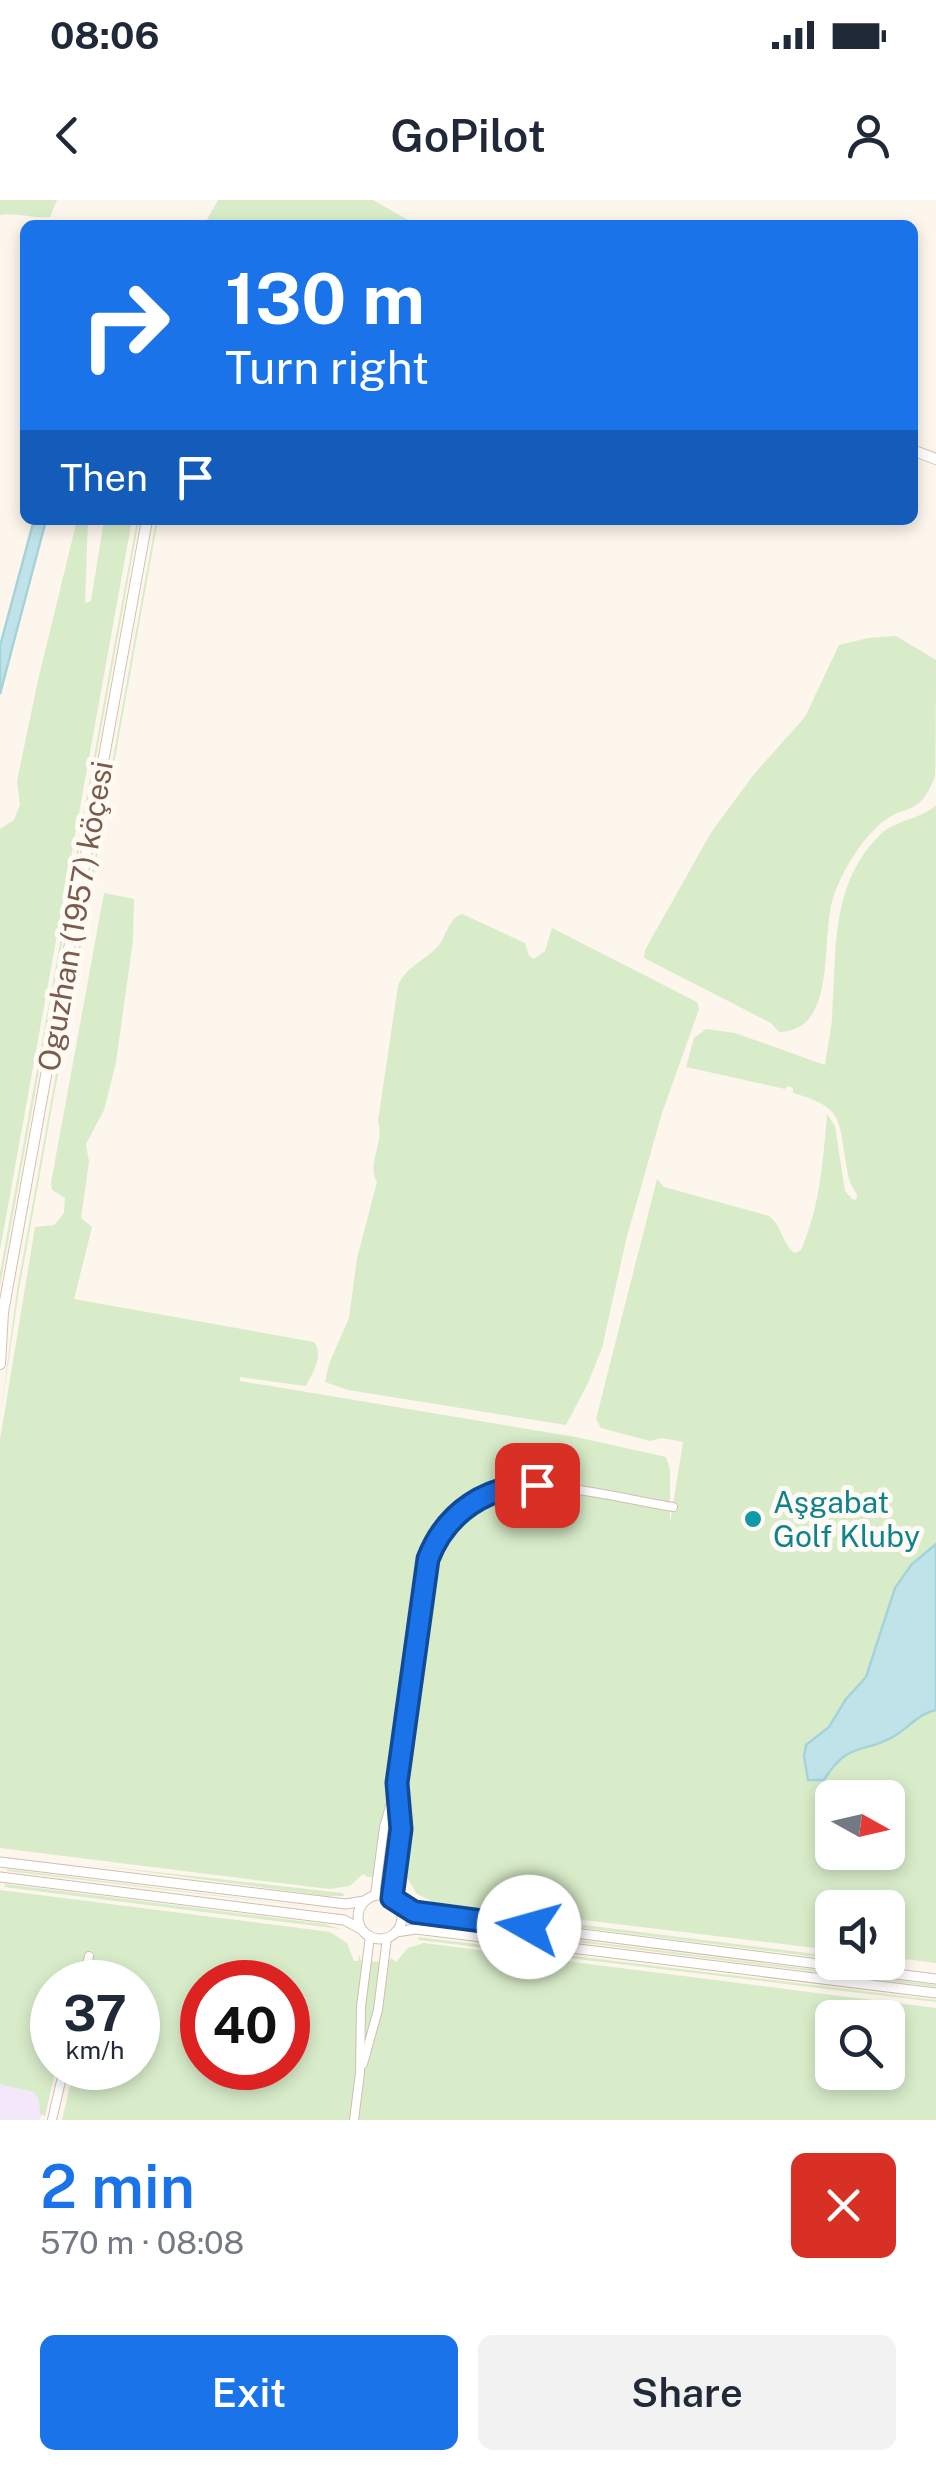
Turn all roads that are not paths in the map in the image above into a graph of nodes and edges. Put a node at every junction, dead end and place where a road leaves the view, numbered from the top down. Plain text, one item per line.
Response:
1 (146, 525) edge
2 (2, 1318) edge
3 (0, 1364) edge
4 (673, 1508) dead end
5 (397, 1783) junction
6 (0, 1862) edge
7 (0, 1877) edge
8 (375, 1895) junction
9 (364, 1901) junction
10 (396, 1901) junction
11 (366, 1932) junction
12 (392, 1935) junction
13 (88, 1956) dead end
14 (87, 1960) edge
15 (936, 1978) edge
16 (936, 1993) edge
17 (360, 2073) junction
18 (59, 2090) edge
19 (52, 2120) edge
20 (354, 2120) edge

1 - 2 main road, Oguzhan (1957) köçesi
2 - 3 main road, Oguzhan (1957) köçesi
4 - 5 street
5 - 8 street
5 - 10 street
6 - 9 street
7 - 11 street
8 - 9 street
8 - 10 street
9 - 11 street
10 - 12 street
10 - 15 street
11 - 12 street
11 - 17 street
12 - 16 street
12 - 17 street
13 - 14 street
17 - 20 street
18 - 19 street

